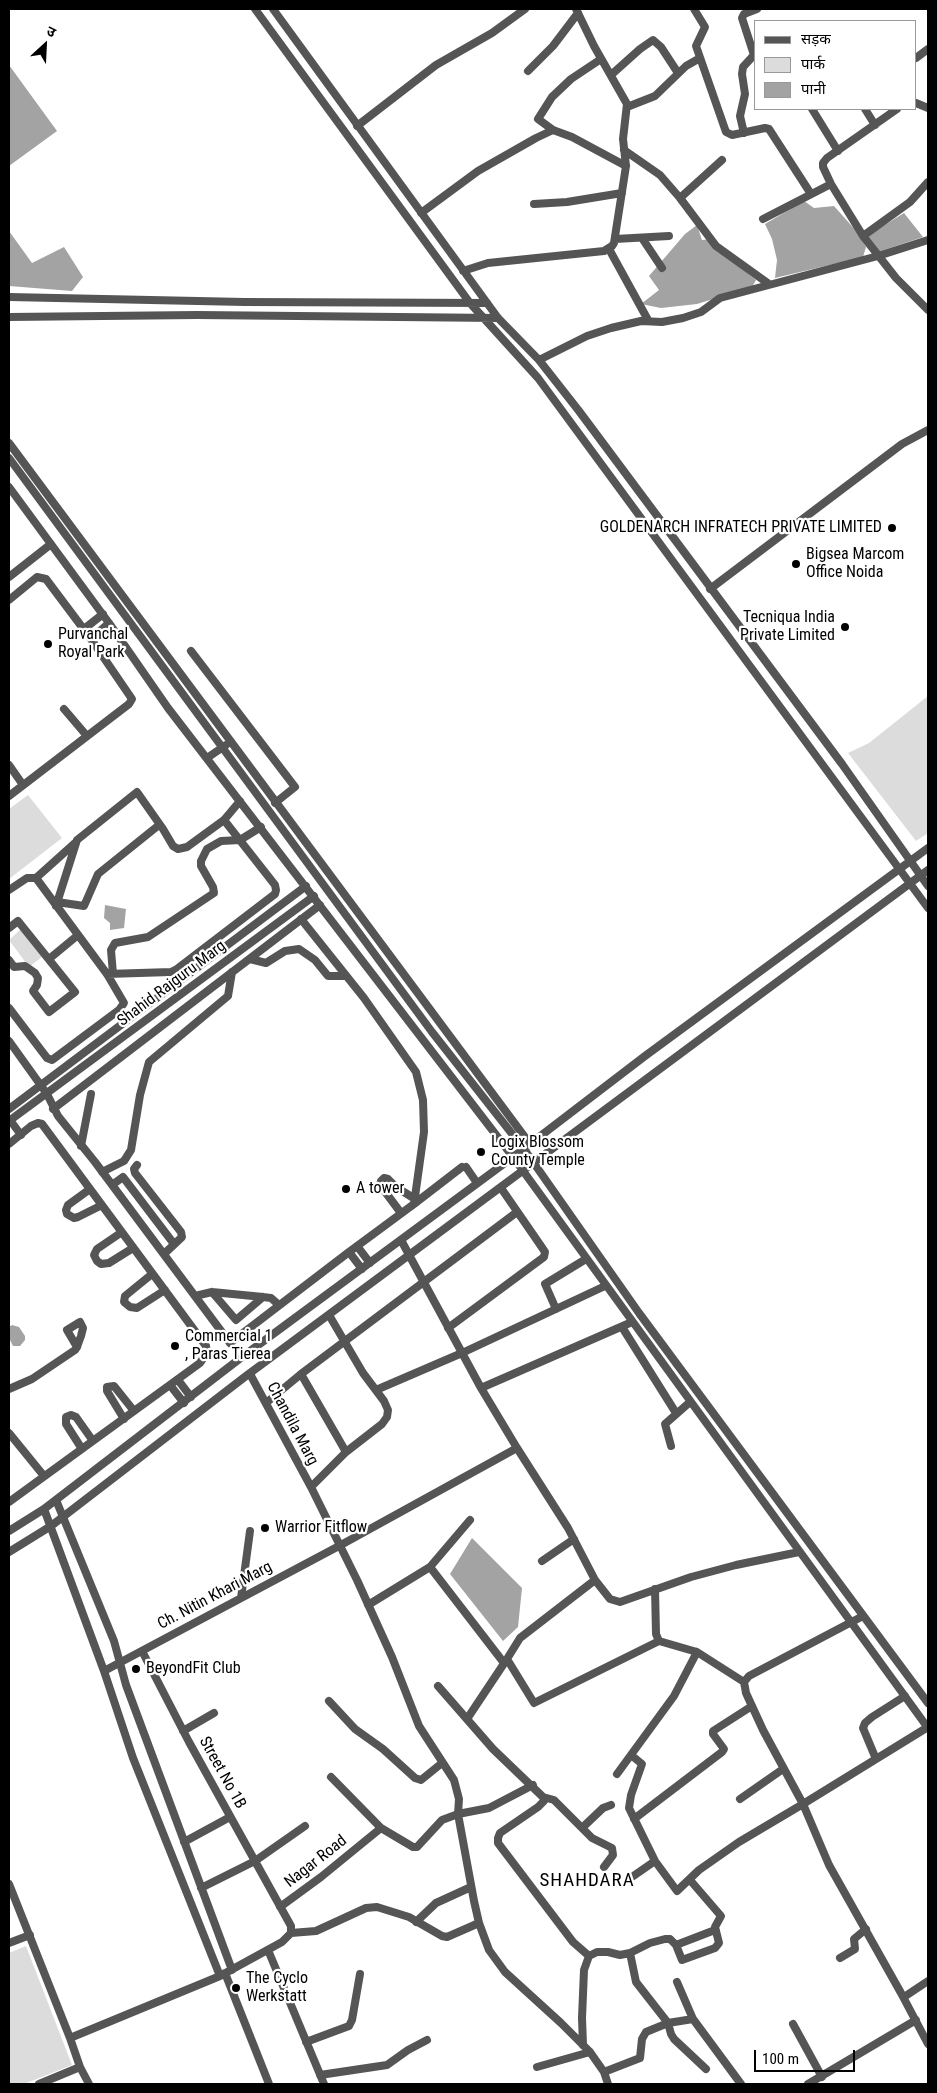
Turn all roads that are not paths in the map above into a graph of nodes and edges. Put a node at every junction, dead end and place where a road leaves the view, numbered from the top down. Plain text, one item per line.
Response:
1 (255, 9) edge
2 (273, 9) edge
3 (525, 9) edge
4 (694, 9) edge
5 (757, 9) edge
6 (577, 11) edge
7 (928, 49) edge
8 (917, 57) edge
9 (700, 58) junction
10 (601, 59) junction
11 (528, 72) dead end
12 (678, 73) junction
13 (611, 75) junction
14 (627, 107) junction
15 (813, 110) edge
16 (866, 110) edge
17 (896, 110) edge
18 (875, 125) junction
19 (357, 126) junction
20 (553, 130) junction
21 (744, 133) junction
22 (624, 150) junction
23 (838, 151) junction
24 (722, 160) dead end
25 (626, 166) junction
26 (928, 182) edge
27 (831, 184) junction
28 (622, 192) junction
29 (811, 194) junction
30 (680, 198) junction
31 (534, 204) dead end
32 (421, 213) junction
33 (763, 219) dead end
34 (670, 236) dead end
35 (863, 236) junction
36 (642, 238) junction
37 (615, 239) junction
38 (928, 240) edge
39 (609, 249) junction
40 (878, 256) junction
41 (662, 268) dead end
42 (464, 271) junction
43 (769, 284) junction
44 (9, 297) edge
45 (470, 303) junction
46 (487, 303) junction
47 (928, 310) edge
48 (9, 317) edge
49 (482, 317) junction
50 (498, 318) junction
51 (648, 320) junction
52 (539, 360) junction
53 (928, 430) edge
54 (9, 443) edge
55 (9, 458) edge
56 (9, 487) edge
57 (51, 544) junction
58 (9, 577) edge
59 (710, 589) junction
60 (9, 600) edge
61 (102, 614) junction
62 (109, 623) junction
63 (84, 629) junction
64 (91, 639) junction
65 (191, 651) dead end
66 (64, 709) dead end
67 (87, 736) junction
68 (230, 742) junction
69 (222, 747) junction
70 (207, 758) junction
71 (9, 765) edge
72 (23, 785) junction
73 (9, 796) edge
74 (240, 801) junction
75 (275, 803) junction
76 (224, 820) junction
77 (159, 824) junction
78 (261, 827) junction
79 (77, 840) junction
80 (240, 840) junction
81 (928, 848) edge
82 (910, 861) junction
83 (899, 868) junction
84 (928, 870) edge
85 (920, 876) junction
86 (36, 878) junction
87 (911, 884) junction
88 (306, 886) junction
89 (928, 886) edge
90 (9, 890) edge
91 (314, 896) junction
92 (57, 904) junction
93 (320, 905) junction
94 (928, 908) edge
95 (301, 920) junction
96 (9, 928) edge
97 (78, 936) junction
98 (48, 958) junction
99 (250, 959) junction
100 (10, 966) edge
101 (232, 972) junction
102 (110, 974) junction
103 (346, 976) junction
104 (124, 1004) junction
105 (9, 1008) edge
106 (132, 1016) junction
107 (9, 1041) edge
108 (41, 1085) junction
109 (47, 1094) junction
110 (91, 1094) dead end
111 (9, 1109) edge
112 (53, 1109) junction
113 (9, 1121) edge
114 (21, 1135) junction
115 (10, 1140) edge
116 (82, 1146) junction
117 (527, 1146) junction
118 (513, 1157) junction
119 (534, 1163) junction
120 (137, 1165) dead end
121 (102, 1172) junction
122 (523, 1172) junction
123 (477, 1183) junction
124 (112, 1185) junction
125 (501, 1188) junction
126 (90, 1189) junction
127 (415, 1201) junction
128 (102, 1205) junction
129 (517, 1212) junction
130 (401, 1213) junction
131 (122, 1232) junction
132 (401, 1240) junction
133 (174, 1244) junction
134 (357, 1246) junction
135 (133, 1248) junction
136 (349, 1252) junction
137 (164, 1254) junction
138 (410, 1256) junction
139 (586, 1259) junction
140 (370, 1263) junction
141 (362, 1269) junction
142 (152, 1274) junction
143 (424, 1283) junction
144 (605, 1286) junction
145 (165, 1290) junction
146 (212, 1292) junction
147 (195, 1296) junction
148 (263, 1296) junction
149 (279, 1305) junction
150 (556, 1309) junction
151 (329, 1315) junction
152 (632, 1322) junction
153 (622, 1327) junction
154 (448, 1328) junction
155 (345, 1342) junction
156 (77, 1346) dead end
157 (462, 1354) junction
158 (250, 1374) junction
159 (301, 1374) junction
160 (178, 1380) junction
161 (170, 1385) junction
162 (481, 1388) junction
163 (9, 1389) edge
164 (376, 1390) junction
165 (191, 1397) junction
166 (690, 1402) junction
167 (184, 1403) junction
168 (266, 1403) junction
169 (134, 1411) junction
170 (676, 1413) junction
171 (124, 1418) junction
172 (9, 1433) edge
173 (93, 1441) junction
174 (671, 1446) dead end
175 (517, 1448) junction
176 (82, 1449) junction
177 (346, 1452) junction
178 (44, 1476) junction
179 (311, 1487) junction
180 (56, 1500) junction
181 (9, 1502) edge
182 (44, 1508) junction
183 (63, 1516) junction
184 (470, 1520) dead end
185 (51, 1526) junction
186 (9, 1531) edge
187 (250, 1531) dead end
188 (574, 1540) junction
189 (339, 1546) junction
190 (9, 1552) edge
191 (799, 1552) junction
192 (542, 1561) dead end
193 (430, 1567) junction
194 (595, 1580) junction
195 (655, 1589) junction
196 (241, 1598) junction
197 (368, 1605) junction
198 (864, 1616) junction
199 (850, 1622) junction
200 (659, 1641) junction
201 (142, 1650) junction
202 (697, 1652) junction
203 (506, 1661) junction
204 (119, 1663) junction
205 (104, 1671) junction
206 (744, 1682) junction
207 (438, 1686) dead end
208 (905, 1696) junction
209 (329, 1701) dead end
210 (928, 1703) edge
211 (752, 1706) junction
212 (214, 1713) dead end
213 (467, 1719) junction
214 (928, 1728) edge
215 (183, 1731) junction
216 (631, 1755) junction
217 (876, 1759) junction
218 (442, 1763) junction
219 (783, 1769) junction
220 (617, 1774) dead end
221 (331, 1777) dead end
222 (533, 1786) junction
223 (543, 1797) junction
224 (740, 1798) dead end
225 (803, 1804) junction
226 (611, 1805) dead end
227 (458, 1814) junction
228 (230, 1816) junction
229 (634, 1820) junction
230 (305, 1826) dead end
231 (381, 1828) junction
232 (582, 1828) junction
233 (184, 1842) junction
234 (255, 1860) junction
235 (654, 1861) junction
236 (604, 1867) dead end
237 (629, 1879) dead end
238 (690, 1880) junction
239 (9, 1884) edge
240 (471, 1887) junction
241 (201, 1888) junction
242 (280, 1907) junction
243 (416, 1922) junction
244 (479, 1923) junction
245 (866, 1929) junction
246 (715, 1930) junction
247 (291, 1933) junction
248 (30, 1934) junction
249 (9, 1944) edge
250 (676, 1945) junction
251 (268, 1950) junction
252 (630, 1953) junction
253 (589, 1956) junction
254 (840, 1958) dead end
255 (226, 1973) junction
256 (360, 1974) dead end
257 (928, 1981) edge
258 (677, 1982) dead end
259 (904, 1997) junction
260 (693, 2019) junction
261 (916, 2020) junction
262 (668, 2023) junction
263 (793, 2024) dead end
264 (928, 2025) edge
265 (921, 2030) junction
266 (70, 2038) junction
267 (427, 2040) dead end
268 (306, 2042) junction
269 (928, 2044) edge
270 (583, 2045) junction
271 (590, 2052) junction
272 (80, 2067) junction
273 (537, 2067) dead end
274 (706, 2069) dead end
275 (604, 2072) junction
276 (320, 2074) junction
277 (822, 2077) junction
278 (739, 2082) edge
279 (39, 2084) edge
280 (89, 2084) edge
281 (269, 2084) edge
282 (324, 2084) edge
283 (608, 2084) edge
284 (729, 2084) edge
285 (808, 2084) edge

1 - 45 street
2 - 19 street
3 - 19 street
4 - 9 street
5 - 21 street
6 - 10 street
6 - 11 street
7 - 8 street
9 - 12 street
9 - 21 street
10 - 13 street
10 - 20 street
12 - 13 street
12 - 14 street
13 - 14 street
14 - 22 street
15 - 23 street
16 - 18 street
17 - 18 street
18 - 23 street
19 - 32 street
20 - 25 street
20 - 32 street
21 - 29 street
22 - 25 street
22 - 30 street
23 - 27 street
24 - 30 street
25 - 28 street
26 - 35 street
27 - 29 street
27 - 35 street
28 - 31 street
28 - 37 street
29 - 33 street
30 - 43 street
32 - 42 street
34 - 36 street
35 - 40 street
36 - 37 street
36 - 41 street
37 - 39 street
38 - 40 street
39 - 42 street
39 - 51 street
40 - 43 street
40 - 47 street
42 - 46 street
43 - 51 street
44 - 45 street
45 - 46 street
45 - 49 street
46 - 50 street
48 - 49 street
49 - 50 street
49 - 83 street
50 - 52 street
51 - 52 street
52 - 59 street
53 - 59 street
54 - 68 street
55 - 69 street
56 - 57 street
57 - 58 street
57 - 61 street
59 - 82 street
60 - 63 street
61 - 62 street
61 - 63 street
62 - 64 street
62 - 70 street
63 - 64 street
64 - 67 street
65 - 75 street
66 - 67 street
67 - 72 street
68 - 69 street
68 - 75 street
69 - 70 street
69 - 117 street
70 - 74 street
71 - 72 street
72 - 73 street
74 - 76 street
74 - 78 street
75 - 117 street
76 - 77 street
76 - 80 street
77 - 79 street
77 - 92 street
78 - 80 street
78 - 88 street
79 - 86 street
79 - 92 street
80 - 102 street
80 - 102 street
81 - 82 street
82 - 83 street
82 - 85 street
83 - 87 street
83 - 117 street
84 - 85 street
85 - 87 street
85 - 89 street
86 - 90 street
86 - 92 street
87 - 94 street
87 - 119 street
88 - 91 street
88 - 106 street, Shahid Rajguru Marg
91 - 93 street
91 - 109 street, Shahid Rajguru Marg
92 - 97 street
93 - 95 street
93 - 118 street
95 - 99 street
95 - 103 street
96 - 98 street
97 - 98 street
97 - 102 street
98 - 100 street
99 - 101 street
99 - 103 street
101 - 112 street
101 - 121 street
102 - 104 street
103 - 127 street
104 - 105 street
104 - 106 street
106 - 108 street, Shahid Rajguru Marg
107 - 108 street
108 - 109 street
108 - 111 street, Shahid Rajguru Marg
109 - 112 street
109 - 113 street, Shahid Rajguru Marg
110 - 116 street
112 - 116 street
113 - 114 street
114 - 115 street
114 - 126 street
116 - 121 street
117 - 118 street
117 - 119 street
118 - 122 street
118 - 123 street
119 - 122 street
119 - 198 street
120 - 133 street
121 - 124 street
122 - 125 street
122 - 139 street
123 - 127 street
123 - 132 street
124 - 133 street
124 - 137 street
125 - 129 street
125 - 138 street
126 - 128 street
126 - 128 street
127 - 130 street
127 - 130 street
128 - 131 street
129 - 143 street
129 - 154 street
130 - 134 street
131 - 135 street
131 - 135 street
132 - 138 street
132 - 140 street
133 - 137 street
134 - 136 street
134 - 140 street
135 - 142 street
136 - 141 street
136 - 149 street
137 - 147 street
138 - 143 street
138 - 151 street
139 - 144 street
139 - 150 street
140 - 141 street
141 - 165 street
142 - 145 street
142 - 145 street
143 - 154 street
143 - 155 street
144 - 150 street
144 - 152 street
145 - 160 street
146 - 147 street
146 - 148 street
146 - 148 street
147 - 149 street
148 - 149 street
150 - 157 street
151 - 155 street
151 - 158 street
152 - 153 street
152 - 166 street
153 - 162 street
153 - 170 street
154 - 157 street
155 - 159 street
155 - 164 street
156 - 163 street
157 - 162 street
157 - 164 street
158 - 168 street, Chandila Marg
158 - 183 street
159 - 168 street
159 - 177 street
160 - 161 street
160 - 165 street
161 - 167 street
161 - 169 street
162 - 175 street
164 - 177 street
165 - 167 street
166 - 170 street
166 - 191 street
167 - 180 street
168 - 179 street, Chandila Marg
169 - 171 street
169 - 171 street
170 - 174 street
171 - 173 street
172 - 178 street
173 - 176 street
173 - 176 street
175 - 188 street
175 - 189 street, Ch. Nitin Khari Marg
176 - 178 street
177 - 179 street
178 - 181 street
179 - 189 street, Chandila Marg
180 - 182 street
180 - 183 street
182 - 185 street
182 - 186 street
183 - 185 street
183 - 204 street
184 - 193 street
185 - 190 street
185 - 205 street
187 - 196 street
188 - 192 street
188 - 194 street
189 - 196 street, Ch. Nitin Khari Marg
189 - 197 street, Chandila Marg
191 - 195 street
191 - 199 street
193 - 197 street
193 - 203 street
194 - 195 street
194 - 203 street
195 - 200 street
196 - 201 street, Ch. Nitin Khari Marg
197 - 218 street, Chandila Marg
198 - 199 street
198 - 210 street
199 - 206 street
199 - 208 street
200 - 202 street
200 - 203 street
201 - 204 street, Ch. Nitin Khari Marg
201 - 215 street, Street No 1B
202 - 206 street
202 - 216 street
203 - 213 street
204 - 205 street, Ch. Nitin Khari Marg
204 - 233 street
205 - 255 street
206 - 211 street
207 - 213 street
208 - 214 street
208 - 217 street
209 - 218 street
211 - 219 street
211 - 229 street
212 - 215 street
213 - 222 street
214 - 217 street
215 - 228 street, Street No 1B
216 - 220 street
216 - 229 street
217 - 225 street
218 - 227 street, Chandila Marg
219 - 224 street
219 - 225 street
221 - 231 street
222 - 223 street
222 - 227 street
223 - 232 street
223 - 253 street
225 - 238 street
225 - 245 street
226 - 232 street
227 - 231 street
227 - 240 street, Chandila Marg
228 - 233 street
228 - 234 street, Street No 1B
229 - 235 street
230 - 234 street
231 - 242 street, Nagar Road
232 - 236 street
233 - 241 street
234 - 241 street
234 - 242 street, Street No 1B
235 - 237 street
235 - 238 street
238 - 246 street
239 - 248 street
240 - 243 street
240 - 244 street, Chandila Marg
241 - 255 street
242 - 247 street, Nagar Road
243 - 244 street
243 - 247 street
244 - 270 street, Chandila Marg
245 - 254 street
245 - 259 street
246 - 250 street
246 - 250 street
247 - 251 street
248 - 249 street
248 - 266 street
250 - 252 street
251 - 255 street
251 - 268 street
252 - 253 street
252 - 262 street
253 - 270 street
255 - 266 street
255 - 281 street
256 - 268 street
257 - 259 street
258 - 260 street
259 - 261 street
260 - 262 street
260 - 278 street
261 - 265 street
261 - 277 street
262 - 274 street
262 - 275 street
263 - 277 street
264 - 265 street
265 - 269 street
266 - 272 street
267 - 276 street
268 - 276 street
270 - 271 street, Chandila Marg
271 - 273 street
271 - 275 street, Chandila Marg
272 - 279 street
272 - 280 street
275 - 283 street, Chandila Marg
276 - 282 street
277 - 285 street
278 - 284 street

